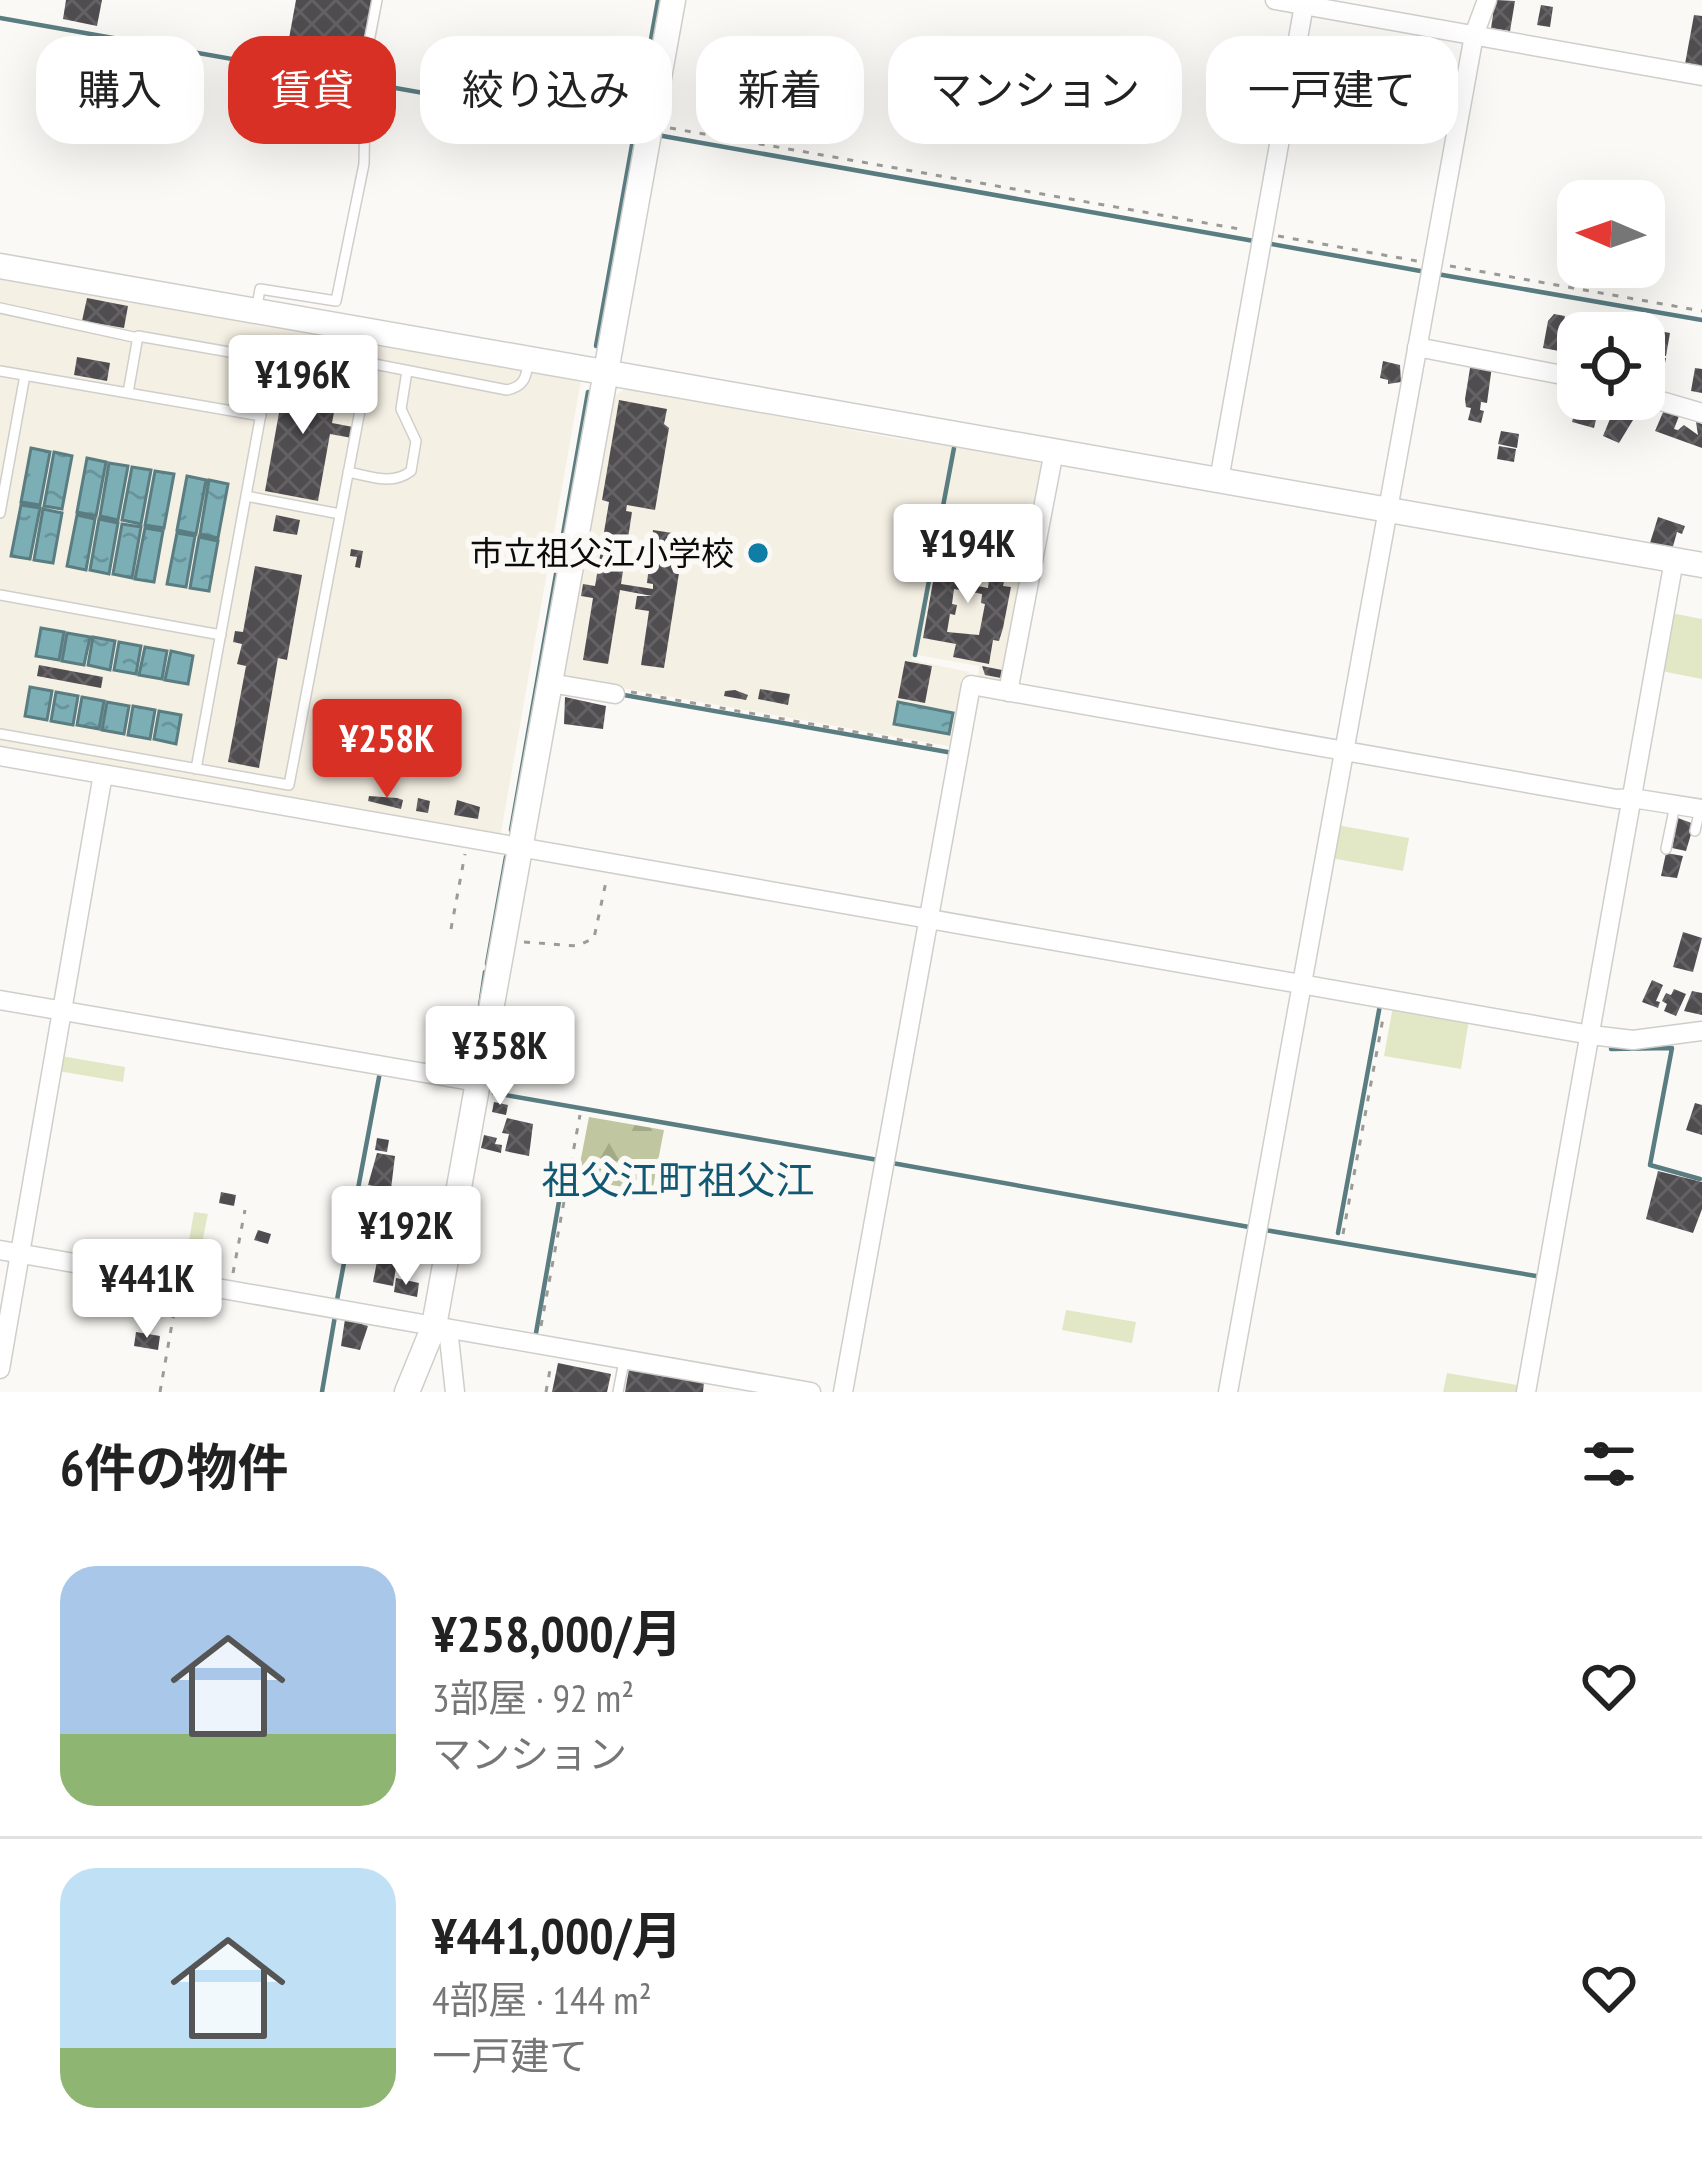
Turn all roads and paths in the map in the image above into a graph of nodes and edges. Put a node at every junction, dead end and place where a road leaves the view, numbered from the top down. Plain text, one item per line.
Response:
1 (377, 0) edge
2 (673, 0) edge
3 (1275, 0) edge
4 (1487, 0) edge
5 (1302, 3) edge
6 (1474, 35) junction
7 (666, 36) edge
8 (1702, 76) edge
9 (672, 128) edge
10 (646, 144) edge
11 (1262, 240) junction
12 (0, 266) edge
13 (1430, 270) junction
14 (0, 308) edge
15 (1702, 310) edge
16 (256, 311) junction
17 (138, 338) junction
18 (1417, 346) junction
19 (271, 359) junction
20 (530, 360) junction
21 (0, 370) edge
22 (407, 371) junction
23 (605, 374) junction
24 (1557, 374) edge
25 (25, 375) junction
26 (366, 376) junction
27 (128, 393) junction
28 (1665, 402) edge
29 (1702, 413) edge
30 (261, 416) junction
31 (1054, 451) junction
32 (348, 472) junction
33 (1219, 480) junction
34 (246, 496) junction
35 (1388, 509) junction
36 (0, 513) edge
37 (340, 514) junction
38 (1673, 560) junction
39 (1702, 565) edge
40 (0, 595) edge
41 (221, 635) junction
42 (550, 682) junction
43 (1008, 692) junction
44 (615, 694) joint
45 (0, 734) edge
46 (960, 750) junction
47 (1345, 751) junction
48 (0, 756) edge
49 (196, 769) junction
50 (103, 774) junction
51 (1632, 798) junction
52 (1675, 805) junction
53 (1701, 809) edge
54 (1695, 831) dead end
55 (467, 839) junction
56 (521, 848) junction
57 (1666, 849) dead end
58 (609, 864) junction
59 (930, 920) junction
60 (451, 929) dead end
61 (504, 940) junction
62 (1304, 984) junction
63 (1387, 999) junction
64 (0, 1000) edge
65 (62, 1012) junction
66 (1702, 1030) edge
67 (1591, 1035) junction
68 (477, 1082) junction
69 (580, 1115) dead end
70 (245, 1210) dead end
71 (1343, 1234) dead end
72 (0, 1250) edge
73 (21, 1254) junction
74 (180, 1282) junction
75 (230, 1290) junction
76 (441, 1328) junction
77 (546, 1347) junction
78 (624, 1361) junction
79 (0, 1369) edge
80 (160, 1392) edge
81 (407, 1392) edge
82 (454, 1392) edge
83 (546, 1392) edge
84 (618, 1392) edge
85 (811, 1392) edge
86 (843, 1392) edge
87 (1228, 1392) edge
88 (1526, 1392) edge

1 - 16 lane
2 - 7 street
3 - 5 street
4 - 6 street
5 - 6 street
5 - 11 street
6 - 8 street
6 - 13 street
9 - 11 path
10 - 23 street
11 - 13 path
11 - 33 street
12 - 16 street
13 - 15 path
13 - 18 street
14 - 17 lane
16 - 20 street
17 - 19 lane
17 - 27 lane
18 - 24 street
18 - 35 street
19 - 26 lane
19 - 30 lane
20 - 22 lane
20 - 23 street
21 - 25 lane
22 - 26 lane
22 - 32 lane
23 - 31 street
23 - 42 street
25 - 27 lane
25 - 36 lane
26 - 32 lane
27 - 30 lane
28 - 29 street
30 - 34 lane
31 - 33 street
31 - 43 street
32 - 37 lane
33 - 35 street
34 - 37 lane
34 - 41 lane
35 - 38 street
35 - 47 street
37 - 49 lane
38 - 39 street
38 - 51 street
40 - 41 lane
41 - 49 lane
42 - 44 street
42 - 56 street
43 - 46 street
43 - 47 street
44 - 46 path
45 - 49 lane
46 - 59 street
47 - 51 street
47 - 62 street
48 - 50 street
50 - 55 street
50 - 65 street
51 - 52 street
51 - 67 street
52 - 53 street
52 - 57 lane
53 - 54 lane
55 - 56 street
55 - 60 path
56 - 58 street
56 - 61 street
58 - 59 street
58 - 61 path
59 - 62 street
59 - 86 street
61 - 68 street
62 - 63 street
62 - 87 street
63 - 67 street
63 - 71 path
64 - 65 street
65 - 68 street
65 - 73 street
66 - 67 street
67 - 88 street
68 - 76 street
69 - 77 path
70 - 75 path
72 - 73 street
73 - 74 street
73 - 79 street
74 - 75 street
74 - 80 path
75 - 76 street
76 - 77 street
76 - 81 street
76 - 82 street
77 - 78 street
77 - 83 path
78 - 84 lane
78 - 85 street

